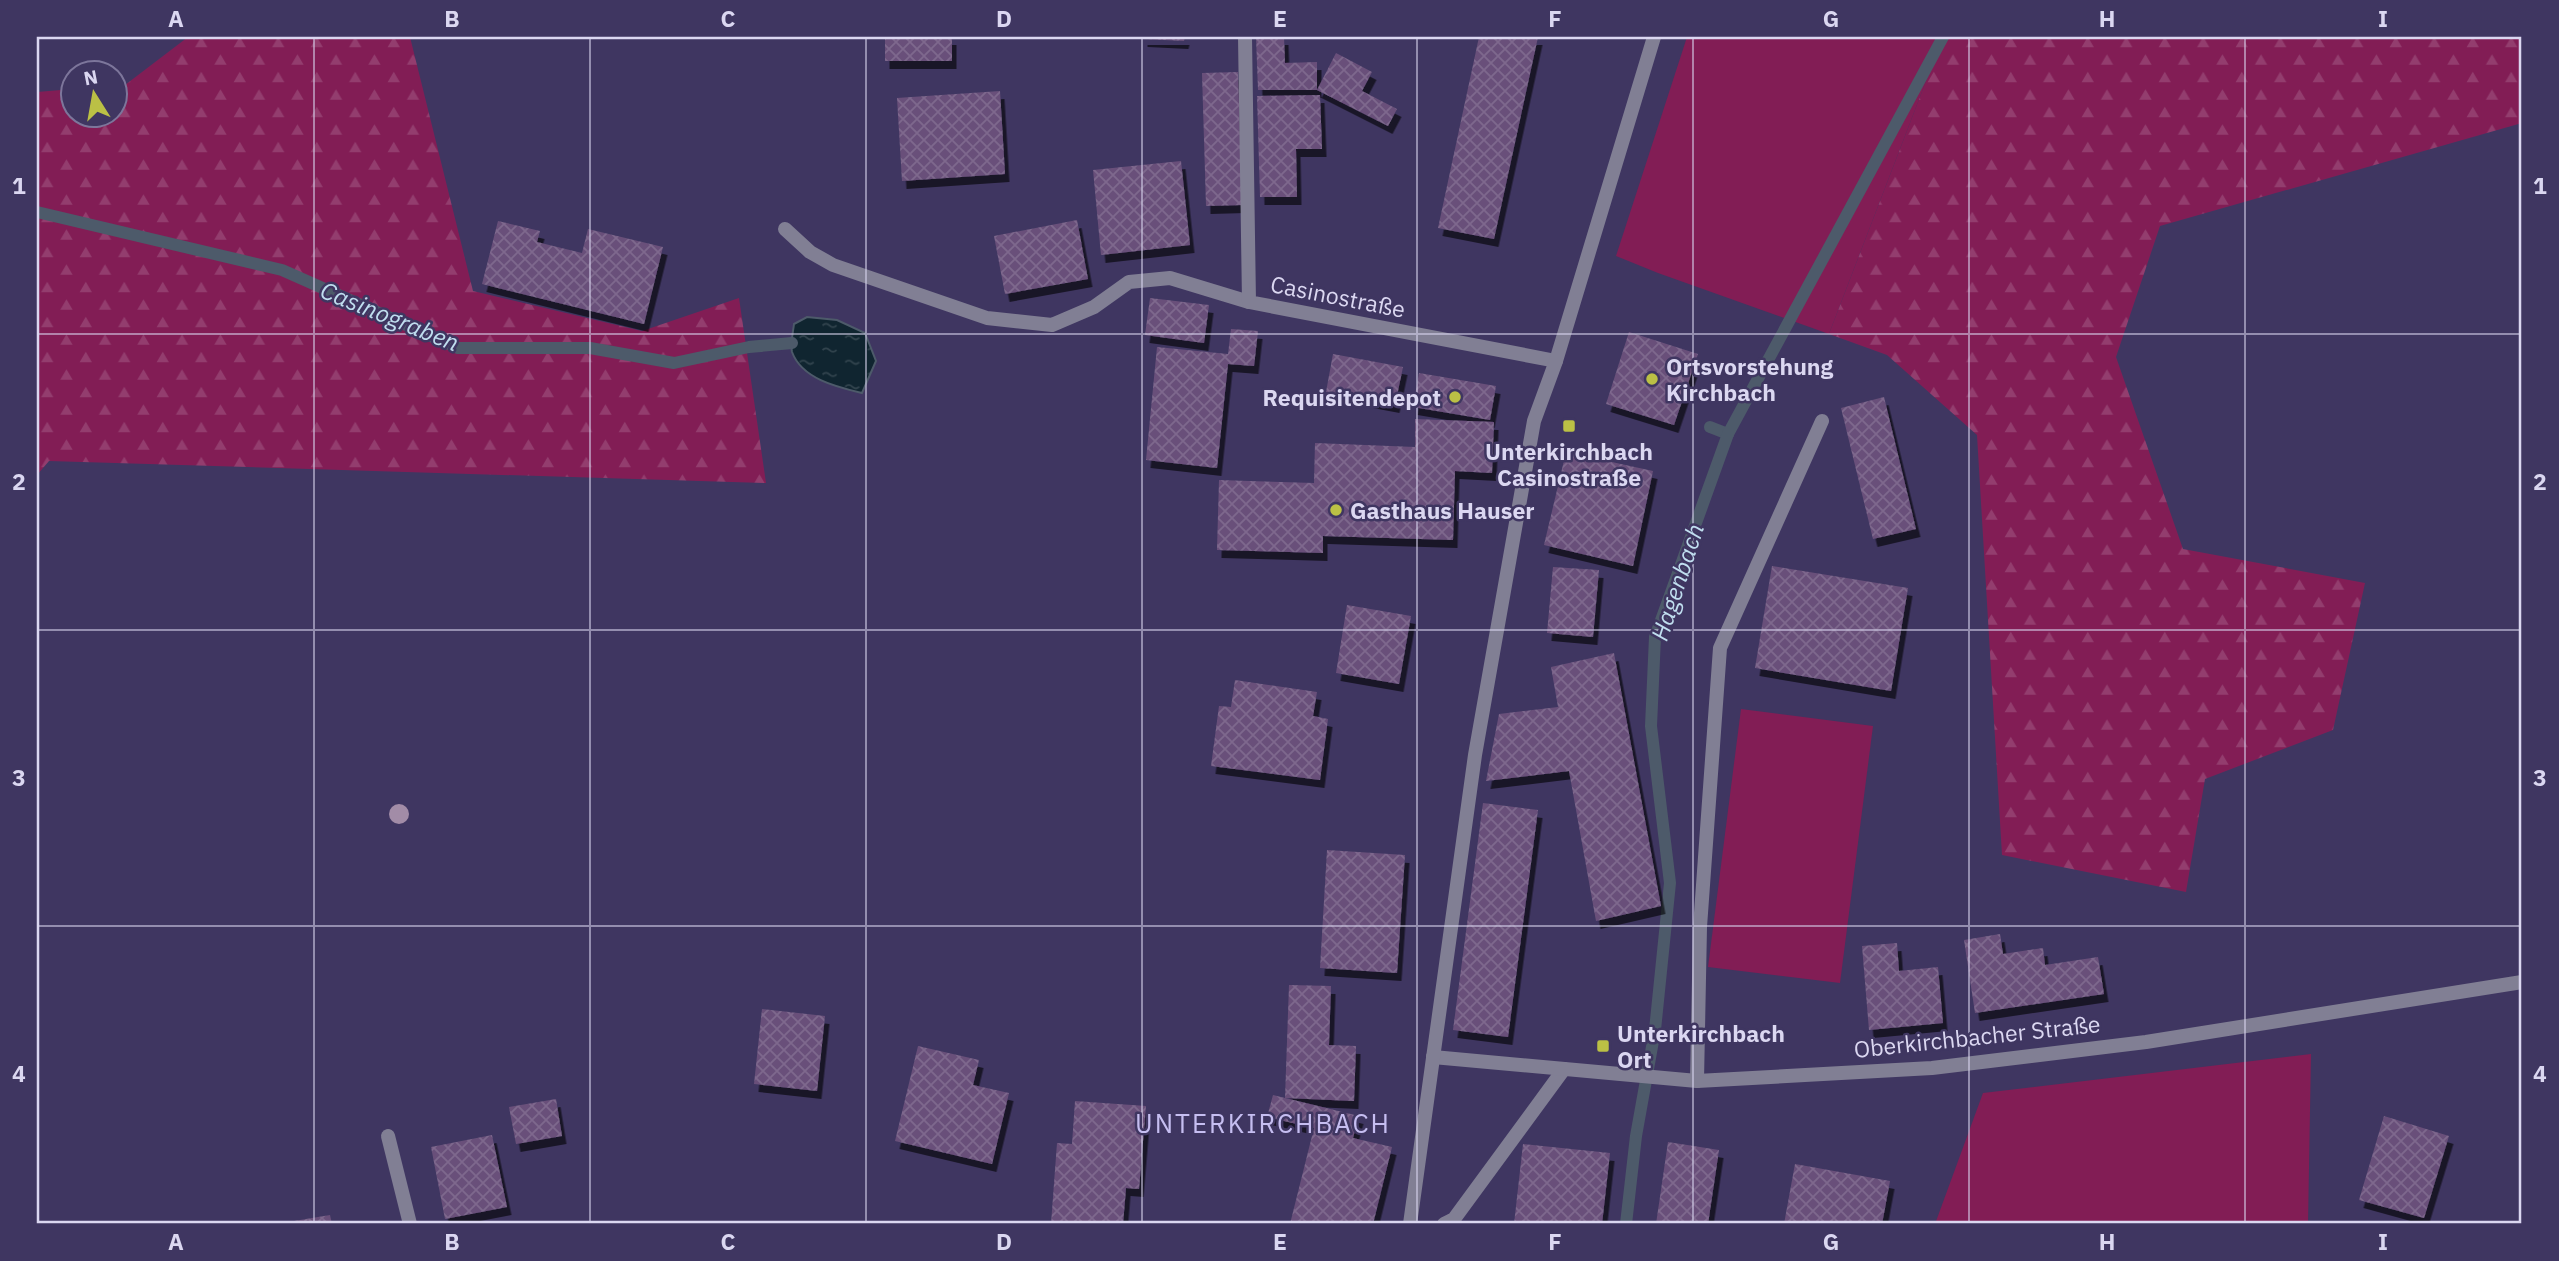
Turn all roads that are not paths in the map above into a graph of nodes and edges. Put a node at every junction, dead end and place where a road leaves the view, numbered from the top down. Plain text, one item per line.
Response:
1 (1245, 37) edge
2 (1654, 37) edge
3 (785, 229) dead end
4 (1249, 302) junction
5 (1556, 361) junction
6 (1822, 421) dead end
7 (2522, 982) edge
8 (1433, 1057) junction
9 (1564, 1069) junction
10 (1697, 1081) junction
11 (388, 1136) dead end
12 (410, 1224) edge
13 (1410, 1224) edge
14 (1444, 1224) edge

1 - 4 street, Casinostraße
2 - 5 street
3 - 4 street
4 - 5 street, Casinostraße
5 - 8 street
6 - 10 street
7 - 10 street, Oberkirchbacher Straße
8 - 9 street, Oberkirchbacher Straße
8 - 13 street
9 - 10 street, Oberkirchbacher Straße
9 - 14 street
11 - 12 street

